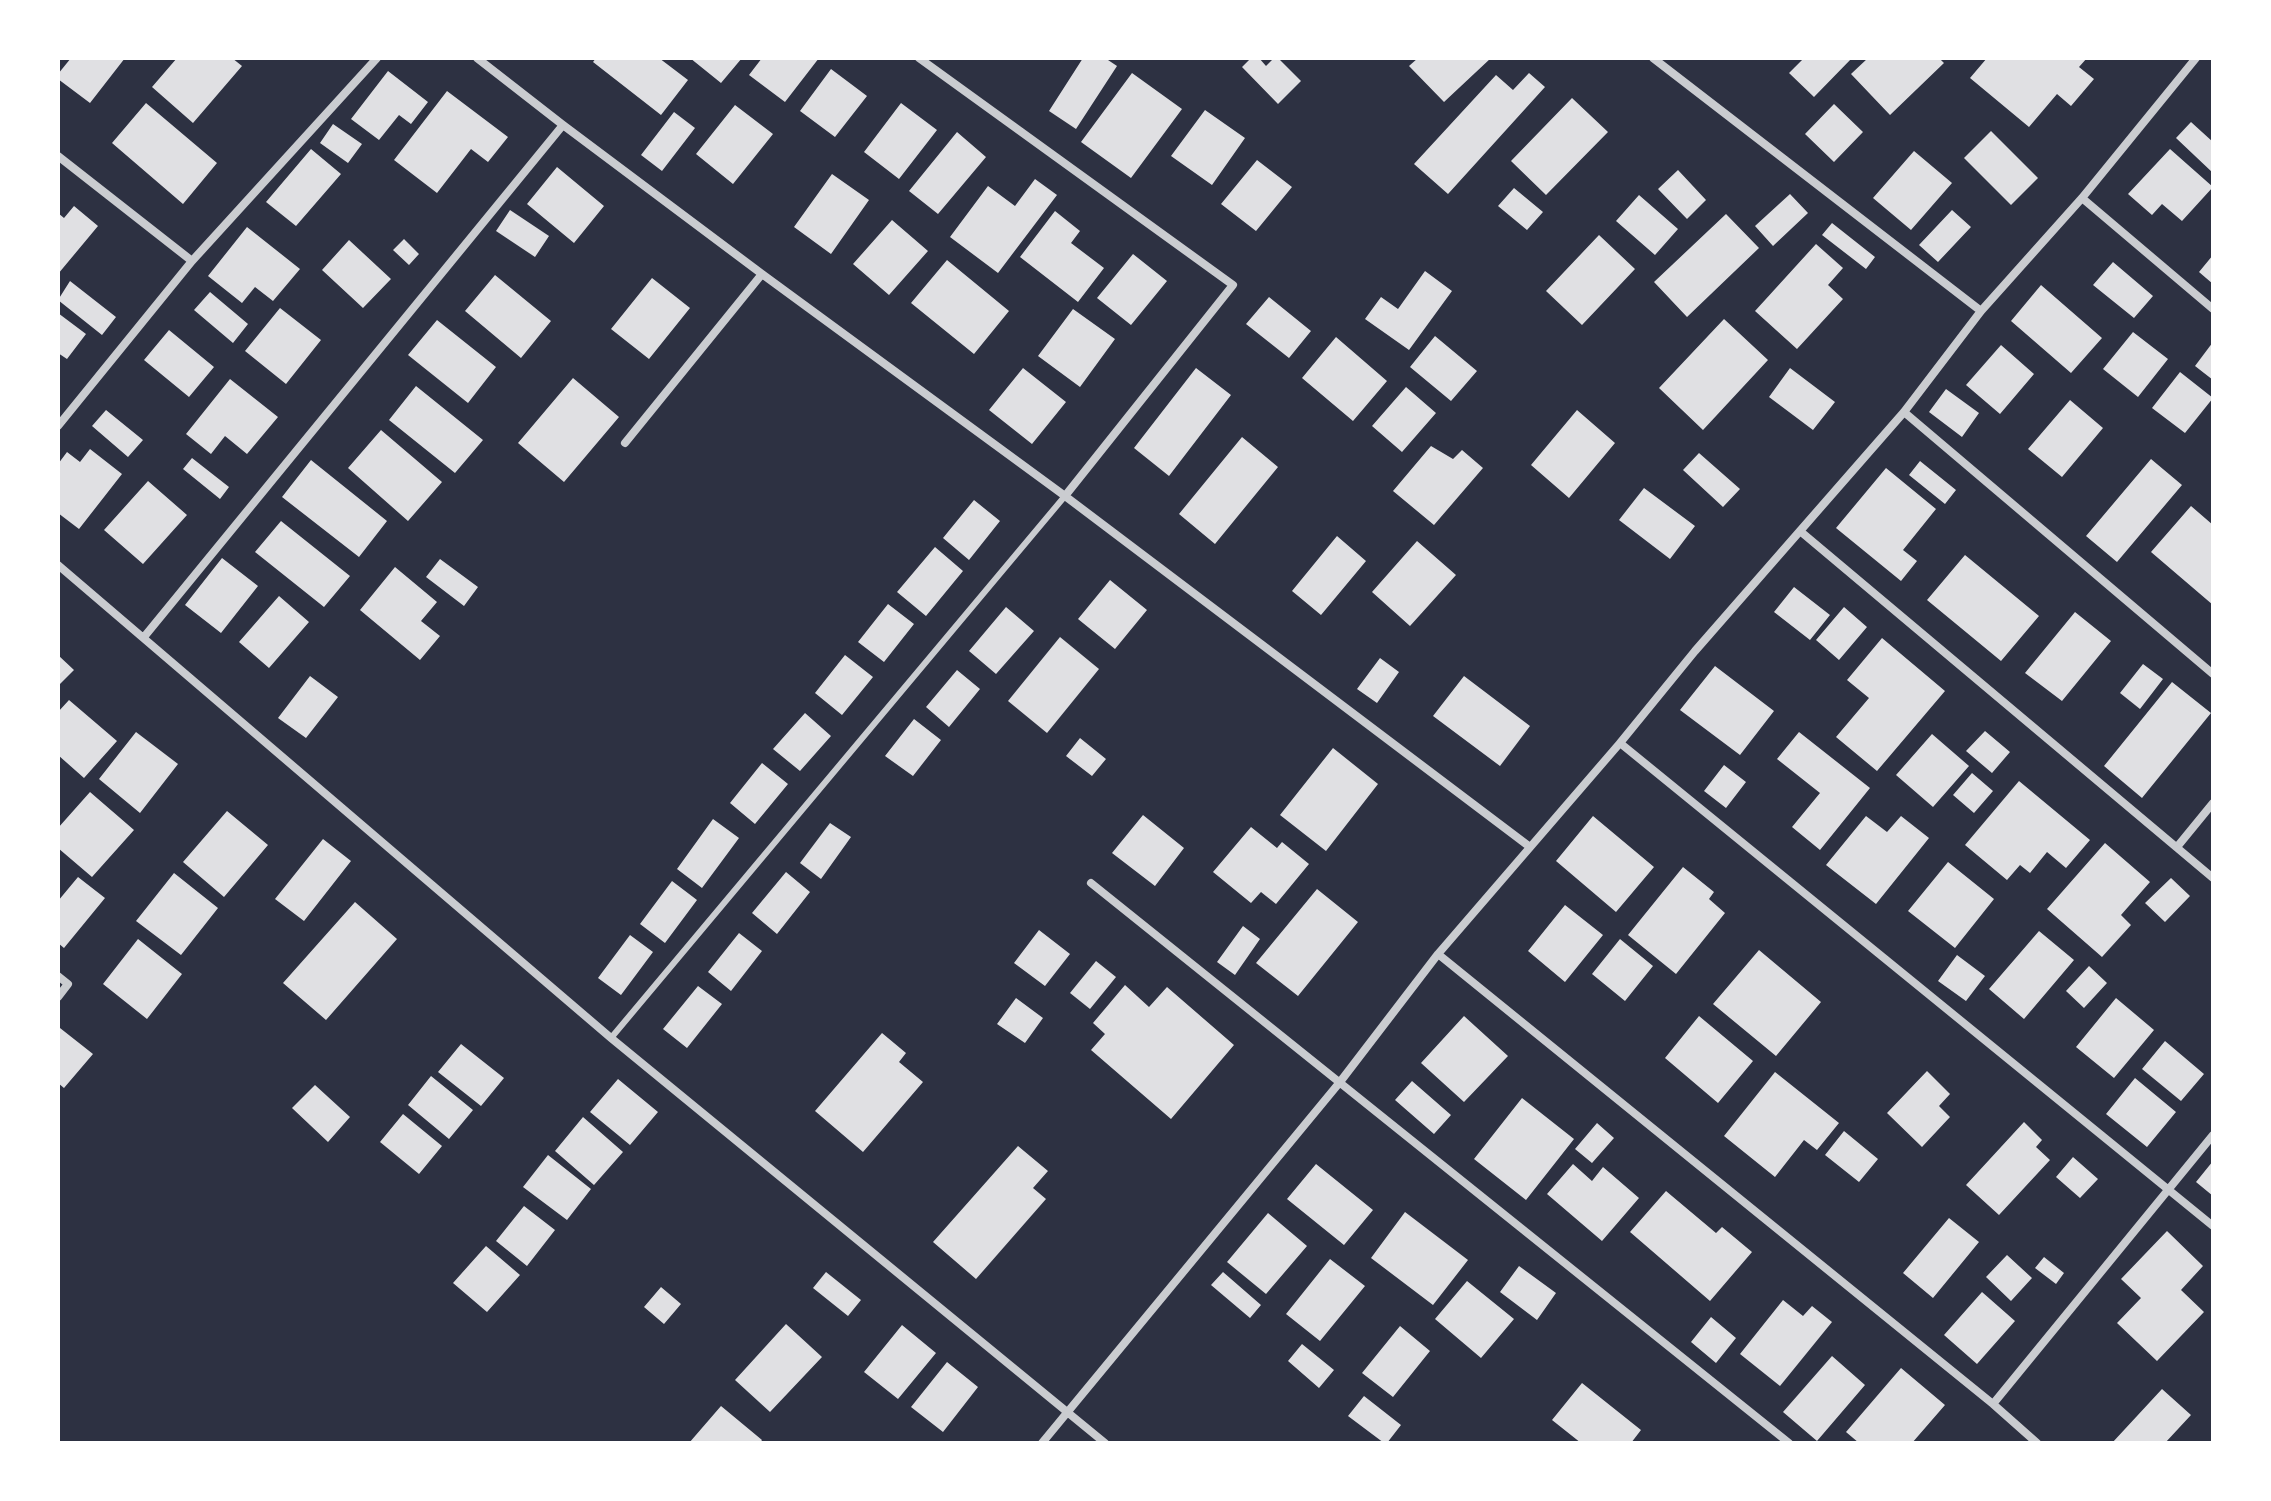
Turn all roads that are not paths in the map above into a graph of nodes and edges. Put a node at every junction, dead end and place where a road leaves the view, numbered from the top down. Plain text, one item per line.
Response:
1 (377, 58) edge
2 (477, 58) edge
3 (919, 58) edge
4 (1653, 58) edge
5 (2196, 58) edge
6 (563, 125) junction
7 (58, 156) edge
8 (2082, 198) junction
9 (192, 261) junction
10 (762, 274) junction
11 (2213, 309) edge
12 (1981, 311) junction
13 (1904, 412) junction
14 (58, 426) edge
15 (625, 443) dead end
16 (1065, 496) junction
17 (1800, 531) junction
18 (58, 565) edge
19 (144, 637) junction
20 (2213, 674) edge
21 (1620, 743) junction
22 (2213, 803) edge
23 (1530, 847) junction
24 (2177, 847) junction
25 (2213, 878) edge
26 (1091, 883) dead end
27 (1438, 954) junction
28 (58, 976) edge
29 (58, 997) edge
30 (611, 1038) junction
31 (1340, 1082) junction
32 (2213, 1135) edge
33 (2168, 1188) junction
34 (2213, 1226) edge
35 (1993, 1404) junction
36 (1068, 1411) junction
37 (1042, 1443) edge
38 (1105, 1443) edge
39 (1789, 1443) edge
40 (2037, 1443) edge

1 - 9 street
2 - 6 street
3 - 16 street
4 - 12 street
5 - 8 street
6 - 10 street
6 - 19 street
7 - 9 street
8 - 11 street
8 - 12 street
9 - 14 street
10 - 15 street
10 - 16 street
12 - 13 street
13 - 17 street
13 - 20 street
16 - 23 street
16 - 30 lane
17 - 21 street
17 - 24 street
18 - 19 street
19 - 30 street
21 - 23 street
21 - 33 street
22 - 24 street
23 - 27 street
24 - 25 street
26 - 31 street
27 - 31 street
27 - 35 street
28 - 29 street
30 - 36 street
31 - 36 street
31 - 39 street
32 - 33 street
33 - 34 street
33 - 35 street
35 - 40 street
36 - 37 street
36 - 38 street

